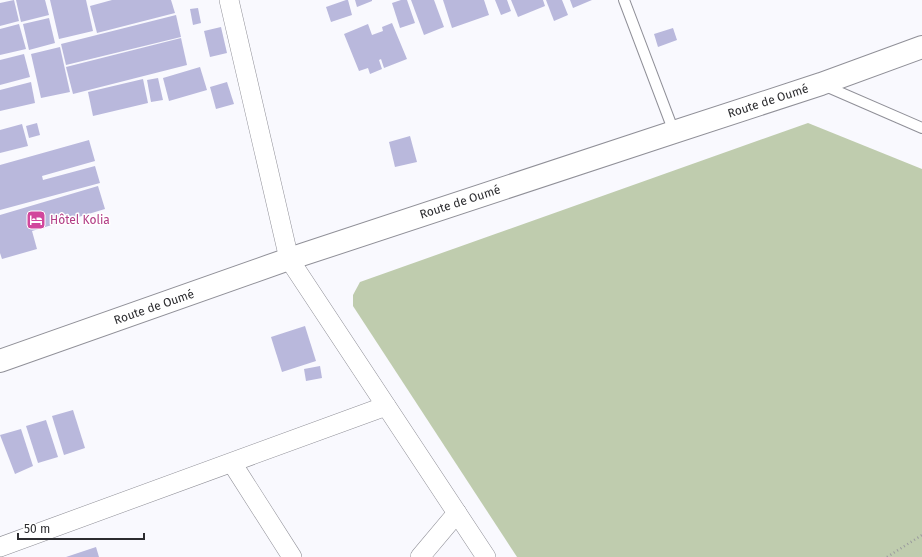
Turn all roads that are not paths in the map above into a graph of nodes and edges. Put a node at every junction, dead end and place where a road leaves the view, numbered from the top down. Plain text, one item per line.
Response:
1 (229, 0) edge
2 (624, 0) edge
3 (922, 47) edge
4 (821, 84) junction
5 (922, 128) edge
6 (674, 132) junction
7 (289, 259) junction
8 (0, 361) edge
9 (386, 406) junction
10 (232, 463) junction
11 (457, 513) junction
12 (0, 547) edge
13 (292, 557) edge
14 (420, 557) edge
15 (486, 557) edge

1 - 7 street
2 - 6 lane
3 - 4 main road, Route de Oumé
4 - 5 lane
4 - 6 main road, Route de Oumé
6 - 7 main road, Route de Oumé
7 - 8 main road, Route de Oumé
7 - 9 street
9 - 10 street
9 - 11 street
10 - 12 street
10 - 13 street
11 - 14 street
11 - 15 street

